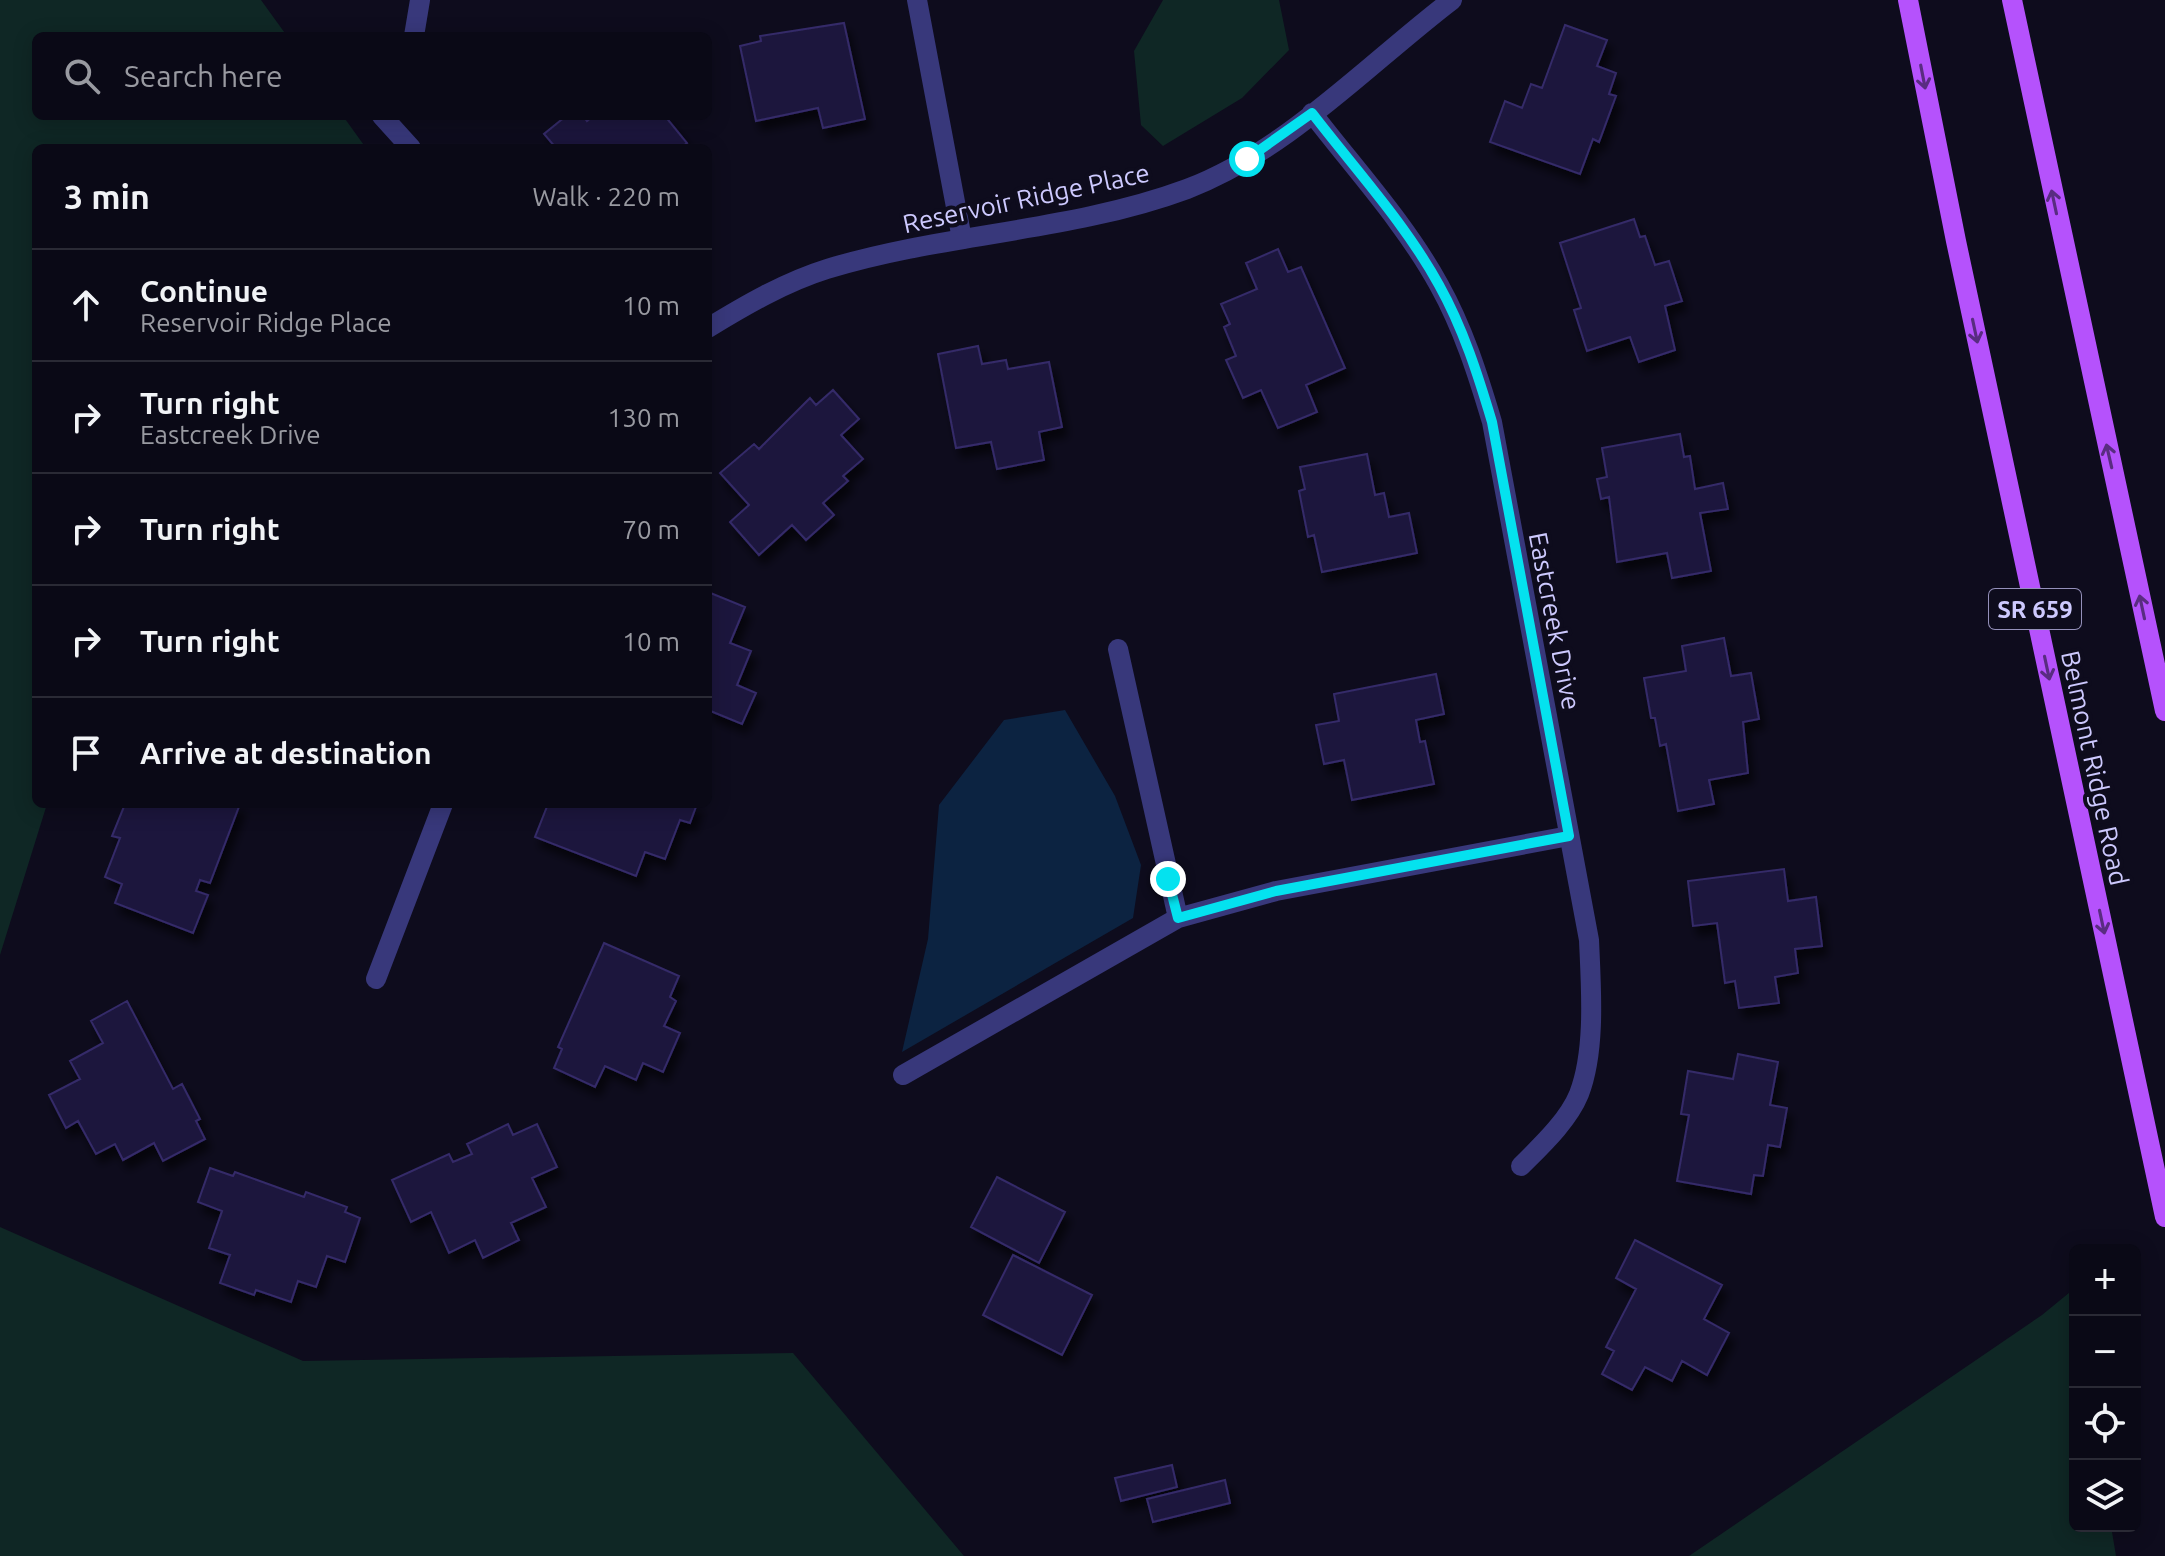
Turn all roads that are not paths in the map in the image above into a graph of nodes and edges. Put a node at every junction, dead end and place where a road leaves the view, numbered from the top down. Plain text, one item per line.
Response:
1 (420, 0) edge
2 (917, 0) edge
3 (1452, 0) edge
4 (1908, 0) edge
5 (2012, 0) edge
6 (415, 32) edge
7 (1312, 113) junction
8 (386, 120) edge
9 (407, 144) edge
10 (962, 239) junction
11 (712, 326) edge
12 (1118, 649) dead end
13 (2165, 711) edge
14 (441, 808) edge
15 (1569, 836) junction
16 (1178, 918) junction
17 (376, 979) dead end
18 (903, 1075) dead end
19 (1521, 1166) dead end
20 (2165, 1217) edge

1 - 6 street
2 - 10 street
3 - 7 street, Reservoir Ridge Place
4 -> 20 main road, Belmont Ridge Road / SR 659
13 -> 5 main road
7 - 10 street, Reservoir Ridge Place
7 - 15 street, Eastcreek Drive
8 - 9 street
10 - 11 street, Reservoir Ridge Place
12 - 16 street
14 - 17 street
15 - 16 street
15 - 19 street, Eastcreek Drive
16 - 18 street

